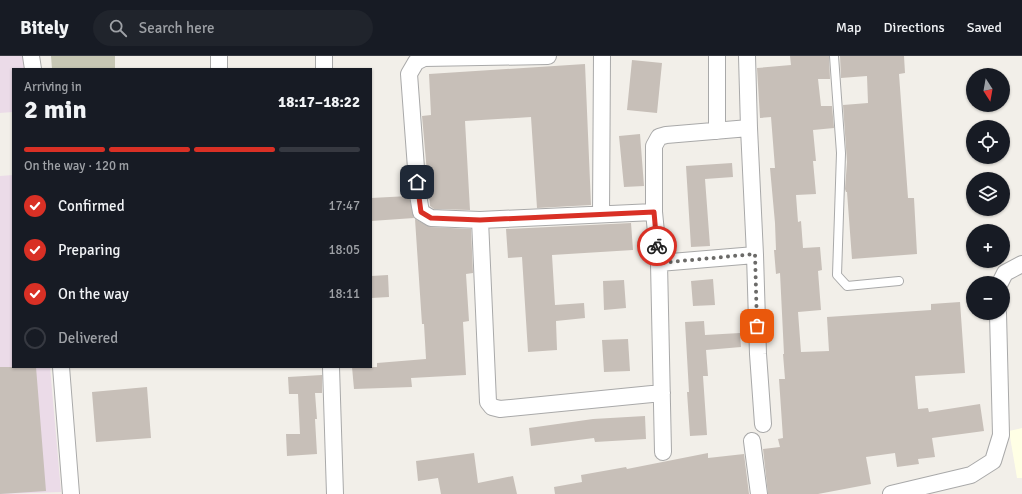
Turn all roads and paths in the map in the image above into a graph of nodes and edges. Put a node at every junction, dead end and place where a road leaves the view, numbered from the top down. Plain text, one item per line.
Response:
1 (31, 56) edge
2 (219, 56) edge
3 (324, 56) edge
4 (548, 56) edge
5 (602, 56) edge
6 (717, 56) edge
7 (747, 56) edge
8 (834, 56) edge
9 (33, 68) edge
10 (219, 68) edge
11 (324, 68) edge
12 (749, 128) junction
13 (717, 131) junction
14 (654, 212) junction
15 (601, 214) junction
16 (480, 220) junction
17 (755, 254) junction
18 (659, 263) junction
19 (1022, 264) edge
20 (1004, 276) edge
21 (899, 281) dead end
22 (998, 320) edge
23 (61, 368) edge
24 (332, 368) edge
25 (662, 393) junction
26 (762, 424) dead end
27 (752, 440) dead end
28 (663, 452) dead end
29 (71, 494) edge
30 (335, 494) edge
31 (758, 494) edge
32 (891, 494) edge

1 - 9 street
2 - 10 street
3 - 11 street
4 - 16 street
5 - 15 street
6 - 13 street
7 - 12 street
8 - 21 lane
12 - 13 street
12 - 17 street
13 - 14 street
14 - 15 street
14 - 18 street
15 - 16 street
16 - 25 street
17 - 18 street
17 - 26 street
18 - 25 street
19 - 20 street
22 - 32 street
23 - 29 street
24 - 30 street
25 - 28 street
27 - 31 street

